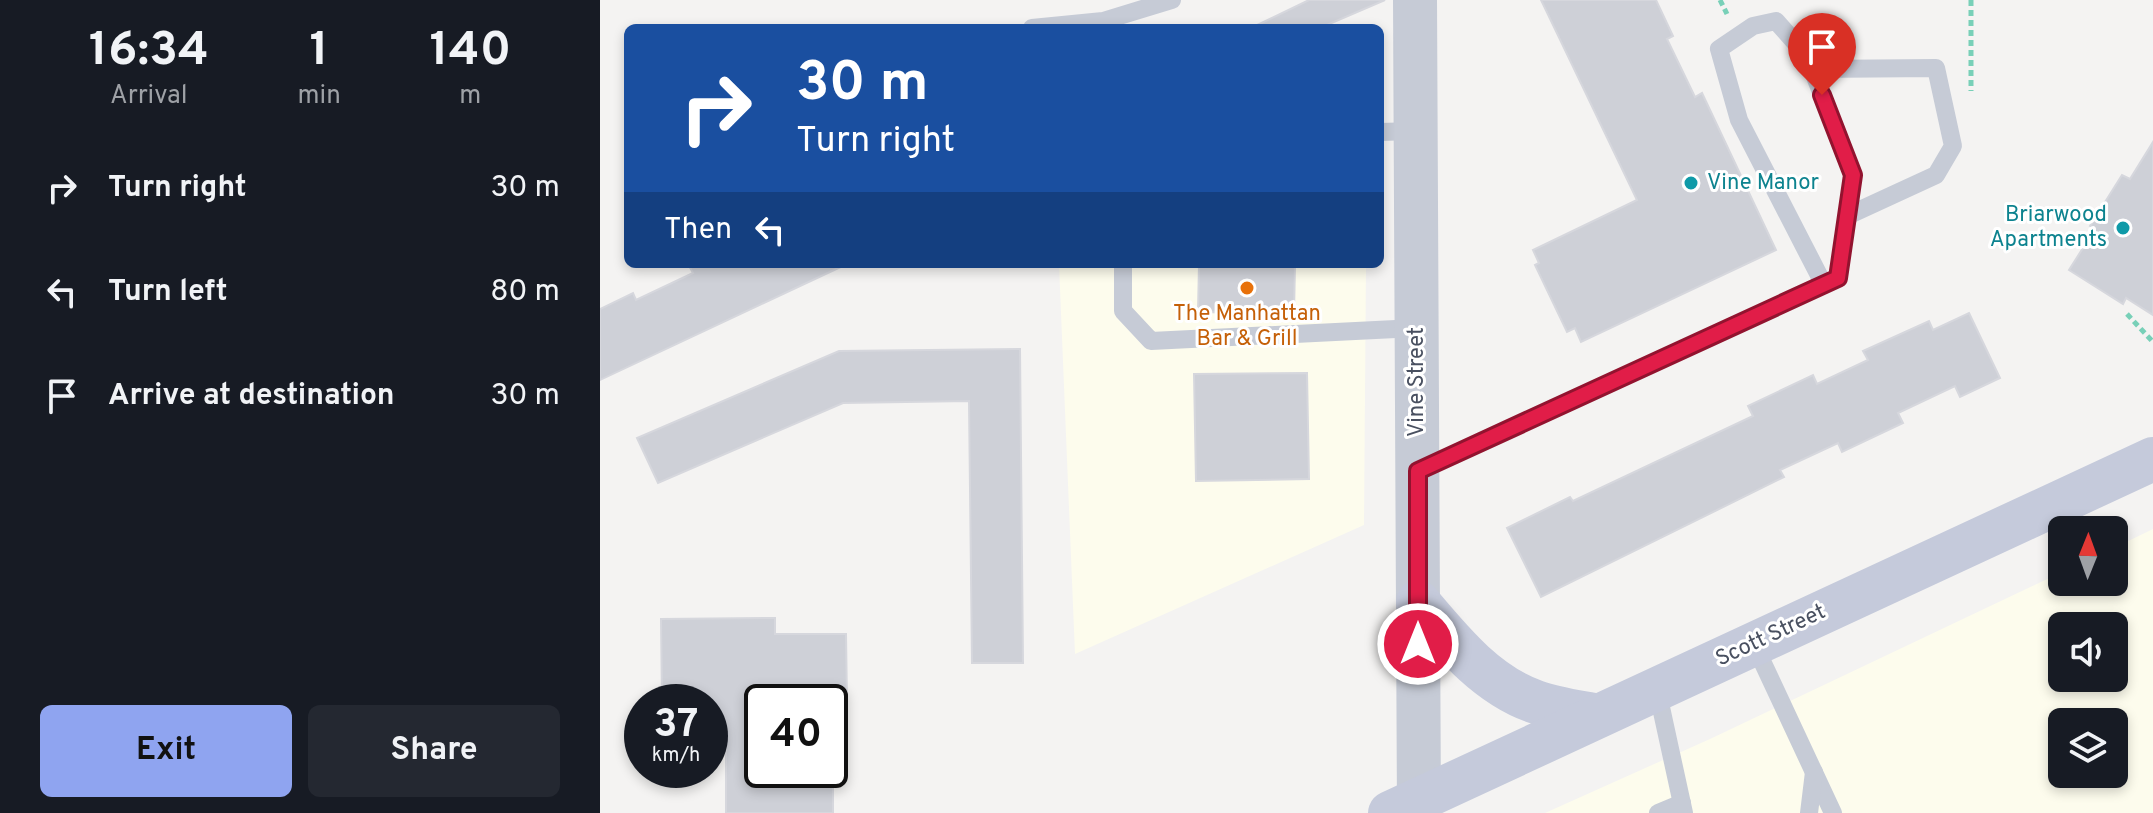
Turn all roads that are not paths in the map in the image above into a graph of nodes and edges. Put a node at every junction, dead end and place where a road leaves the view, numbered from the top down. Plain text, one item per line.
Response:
1 (1172, 0) edge
2 (1415, 0) edge
3 (1073, 24) edge
4 (1812, 69) junction
5 (1398, 131) edge
6 (1847, 216) junction
7 (1123, 268) edge
8 (1824, 285) junction
9 (1417, 328) junction
10 (2153, 459) edge
11 (1418, 471) junction
12 (1418, 602) junction
13 (1754, 644) junction
14 (1657, 689) junction
15 (1598, 716) junction
16 (1814, 772) junction
17 (1409, 808) edge
18 (1683, 808) edge
19 (1658, 813) edge
20 (1809, 813) edge
21 (1833, 813) edge

1 - 3 lane
2 - 5 street, Vine Street
4 - 6 lane
4 - 6 lane
4 - 8 lane
5 - 9 street, Vine Street
6 - 8 lane
7 - 9 lane
8 - 11 lane
9 - 11 street, Vine Street
10 - 13 main road, Scott Street
11 - 12 street, Vine Street
12 - 15 main road
12 - 17 street, Vine Street
13 - 14 main road, Scott Street
13 - 16 lane
14 - 15 main road, Scott Street
14 - 18 lane
15 - 17 main road, Scott Street
16 - 20 lane
16 - 21 lane
18 - 19 lane

